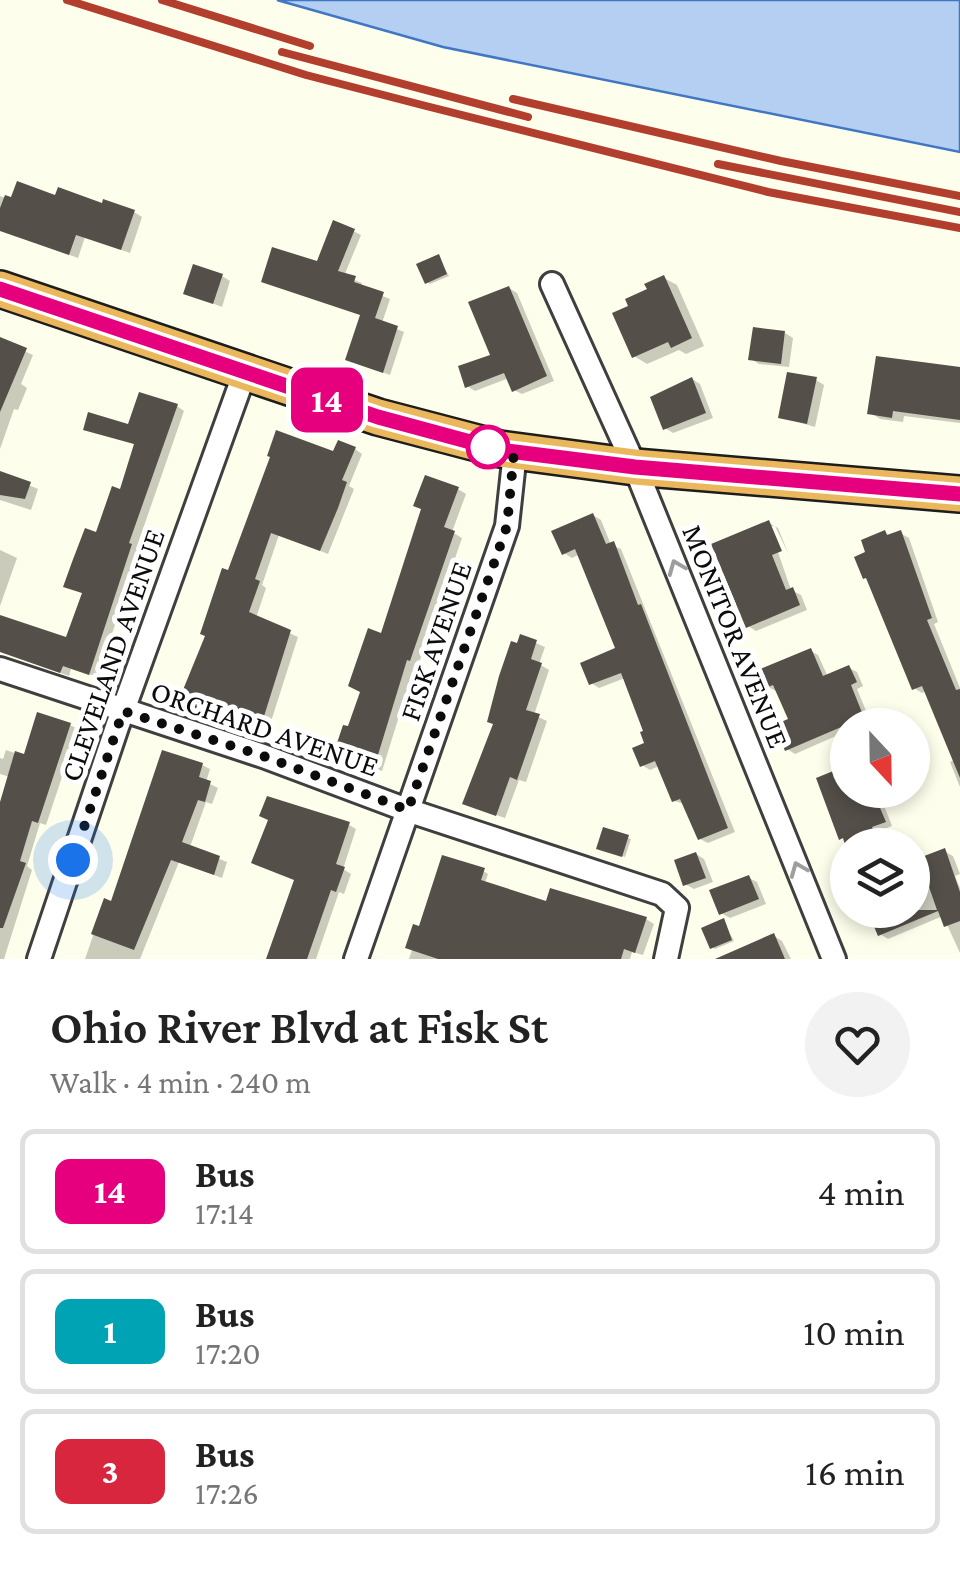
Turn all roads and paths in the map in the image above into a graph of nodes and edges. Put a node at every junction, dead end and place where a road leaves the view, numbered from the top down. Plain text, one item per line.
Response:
1 (552, 284) dead end
2 (0, 289) edge
3 (245, 372) junction
4 (514, 452) junction
5 (635, 467) junction
6 (959, 501) edge
7 (0, 668) edge
8 (123, 711) junction
9 (408, 810) junction
10 (39, 959) edge
11 (356, 959) edge
12 (666, 959) edge
13 (834, 959) edge

1 - 5 street, MONITOR AVENUE
2 - 3 highway
3 - 4 highway
3 - 8 street, CLEVELAND AVENUE
4 - 5 highway
4 - 9 street, FISK AVENUE
5 - 6 highway
13 -> 5 street, MONITOR AVENUE
7 - 8 street, ORCHARD AVENUE
8 - 9 street, ORCHARD AVENUE
8 - 10 street, CLEVELAND AVENUE
9 - 11 street, FISK AVENUE
9 - 12 street, ORCHARD AVENUE

